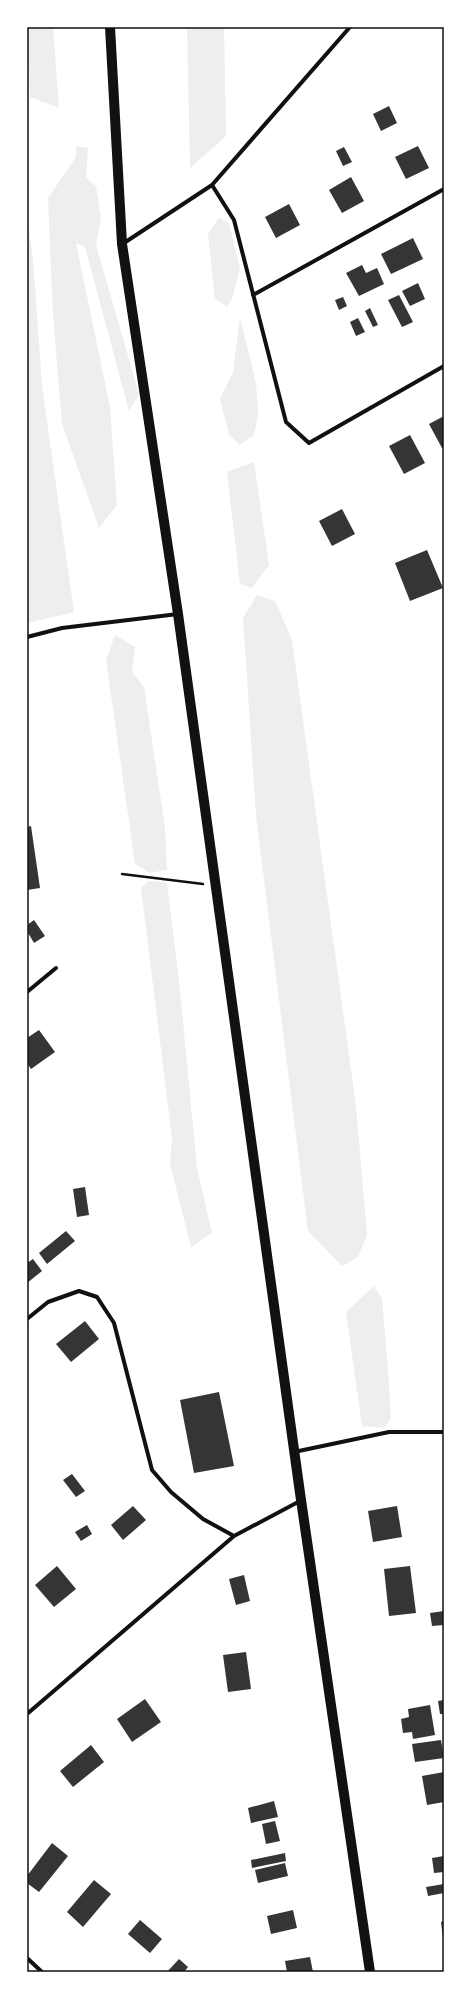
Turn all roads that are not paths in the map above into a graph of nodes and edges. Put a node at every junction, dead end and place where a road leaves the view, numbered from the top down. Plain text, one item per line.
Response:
1 (110, 27) edge
2 (350, 27) edge
3 (212, 185) junction
4 (444, 189) edge
5 (122, 244) junction
6 (253, 295) junction
7 (444, 366) edge
8 (178, 614) junction
9 (27, 637) edge
10 (56, 968) dead end
11 (27, 992) edge
12 (27, 1319) edge
13 (444, 1432) edge
14 (294, 1452) junction
15 (301, 1500) junction
16 (234, 1536) junction
17 (27, 1714) edge
18 (27, 1958) edge
19 (42, 1972) edge
20 (370, 1972) edge

1 - 5 main road
2 - 3 street
3 - 5 street
3 - 6 street
4 - 6 street
5 - 8 main road
6 - 7 street
8 - 9 street
8 - 14 main road
10 - 11 street
12 - 16 street
13 - 14 street
14 - 15 main road
15 - 16 street
15 - 20 main road
16 - 17 street
18 - 19 street

